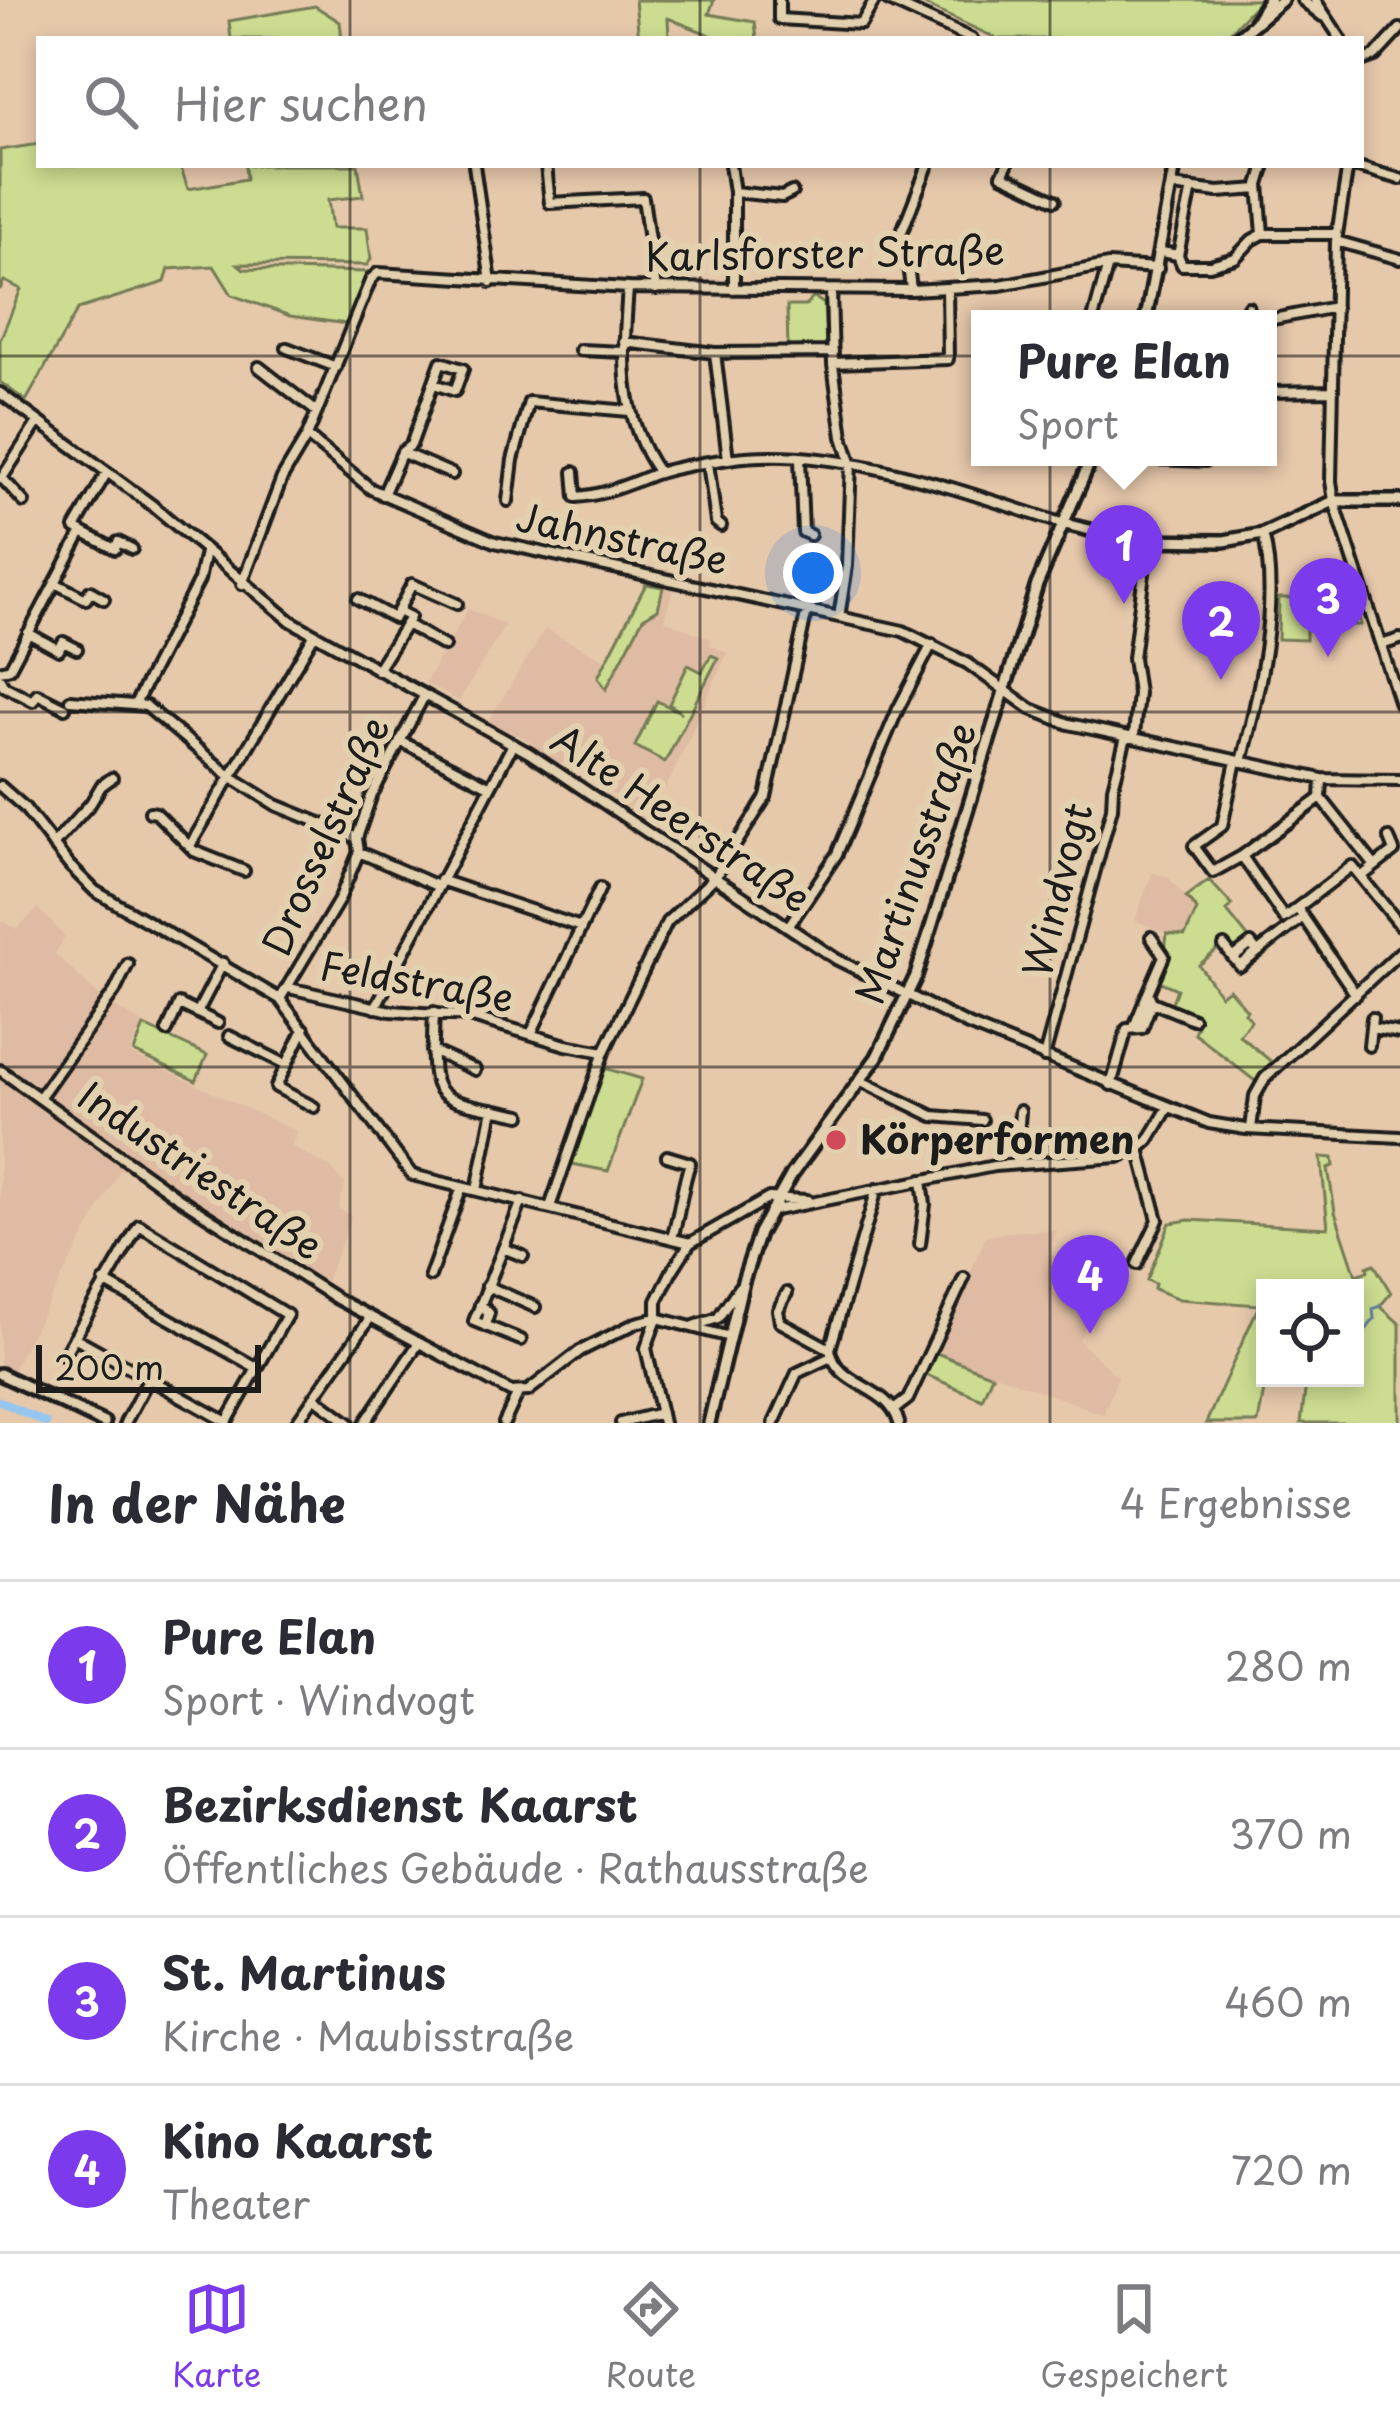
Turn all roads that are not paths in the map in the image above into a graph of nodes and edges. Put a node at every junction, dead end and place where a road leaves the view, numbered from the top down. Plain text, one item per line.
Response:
1 (779, 0) edge
2 (875, 0) edge
3 (887, 0) edge
4 (1269, 0) edge
5 (1282, 0) edge
6 (1302, 0) edge
7 (1315, 0) edge
8 (1257, 20) junction
9 (1328, 21) junction
10 (1400, 29) edge
11 (965, 36) edge
12 (1239, 36) edge
13 (1339, 36) edge
14 (1364, 60) edge
15 (474, 168) edge
16 (546, 168) edge
17 (730, 168) edge
18 (927, 168) edge
19 (1006, 168) edge
20 (1175, 168) edge
21 (1264, 168) edge
22 (1348, 168) edge
23 (1360, 168) edge
24 (1400, 179) edge
25 (1172, 186) junction
26 (1192, 188) junction
27 (1259, 189) junction
28 (734, 192) junction
29 (791, 192) dead end
30 (1055, 200) dead end
31 (1263, 234) junction
32 (1336, 237) junction
33 (1161, 252) junction
34 (1178, 255) junction
35 (1400, 259) edge
36 (1108, 265) junction
37 (1158, 268) junction
38 (491, 282) junction
39 (628, 288) junction
40 (946, 288) junction
41 (656, 289) junction
42 (734, 289) junction
43 (831, 290) junction
44 (911, 290) junction
45 (1335, 307) junction
46 (1096, 310) edge
47 (1147, 310) edge
48 (1277, 318) edge
49 (624, 347) junction
50 (286, 348) dead end
51 (580, 350) dead end
52 (716, 352) junction
53 (833, 358) junction
54 (259, 367) dead end
55 (336, 367) junction
56 (434, 384) dead end
57 (1332, 391) junction
58 (1277, 392) edge
59 (0, 393) edge
60 (629, 411) junction
61 (317, 412) junction
62 (38, 422) junction
63 (307, 436) junction
64 (402, 452) junction
65 (728, 459) junction
66 (800, 459) junction
67 (851, 462) junction
68 (708, 463) junction
69 (1089, 466) edge
70 (106, 472) junction
71 (574, 472) dead end
72 (659, 473) junction
73 (452, 474) dead end
74 (382, 495) junction
75 (508, 500) dead end
76 (1334, 501) junction
77 (1400, 501) edge
78 (24, 502) dead end
79 (1061, 523) junction
80 (721, 526) dead end
81 (82, 532) junction
82 (1263, 534) junction
83 (810, 535) dead end
84 (1148, 542) junction
85 (132, 549) dead end
86 (205, 552) junction
87 (55, 583) junction
88 (242, 584) junction
89 (104, 598) dead end
90 (358, 598) dead end
91 (457, 604) dead end
92 (807, 610) junction
93 (396, 615) junction
94 (839, 617) junction
95 (402, 627) junction
96 (28, 633) junction
97 (314, 635) junction
98 (1400, 639) edge
99 (932, 644) junction
100 (1381, 645) junction
101 (444, 646) dead end
102 (77, 649) dead end
103 (377, 670) junction
104 (0, 675) edge
105 (1005, 691) junction
106 (424, 696) junction
107 (135, 704) junction
108 (1400, 704) edge
109 (1130, 736) junction
110 (399, 741) junction
111 (513, 744) junction
112 (1239, 761) junction
113 (230, 776) junction
114 (112, 778) dead end
115 (1322, 779) junction
116 (1400, 780) edge
117 (0, 786) edge
118 (489, 786) junction
119 (1321, 798) junction
120 (150, 812) dead end
121 (357, 838) junction
122 (1389, 838) dead end
123 (191, 844) junction
124 (53, 845) junction
125 (359, 852) junction
126 (1242, 856) junction
127 (1376, 866) junction
128 (244, 871) dead end
129 (715, 877) junction
130 (1360, 877) junction
131 (438, 883) junction
132 (600, 888) dead end
133 (1300, 913) junction
134 (1287, 922) junction
135 (1400, 925) edge
136 (581, 927) junction
137 (788, 927) junction
138 (1151, 937) dead end
139 (1224, 946) dead end
140 (1400, 952) edge
141 (223, 963) junction
142 (128, 964) dead end
143 (290, 988) junction
144 (1356, 995) junction
145 (908, 996) junction
146 (1149, 998) junction
147 (280, 999) junction
148 (375, 1008) junction
149 (434, 1012) junction
150 (197, 1013) junction
151 (1193, 1019) dead end
152 (218, 1023) dead end
153 (304, 1029) junction
154 (167, 1031) dead end
155 (1400, 1033) edge
156 (531, 1034) junction
157 (229, 1036) dead end
158 (1369, 1046) dead end
159 (432, 1051) junction
160 (604, 1052) junction
161 (1044, 1057) junction
162 (287, 1065) junction
163 (0, 1070) edge
164 (475, 1070) dead end
165 (861, 1081) junction
166 (1111, 1085) junction
167 (39, 1098) junction
168 (314, 1107) dead end
169 (1168, 1108) junction
170 (494, 1109) junction
171 (1020, 1112) dead end
172 (521, 1114) dead end
173 (982, 1120) dead end
174 (1251, 1130) junction
175 (1400, 1137) edge
176 (1139, 1150) junction
177 (667, 1156) dead end
178 (1016, 1163) junction
179 (792, 1174) junction
180 (922, 1180) junction
181 (462, 1187) junction
182 (877, 1189) junction
183 (477, 1190) junction
184 (778, 1197) junction
185 (802, 1200) junction
186 (814, 1200) junction
187 (522, 1201) junction
188 (550, 1207) junction
189 (769, 1212) junction
190 (673, 1238) junction
191 (690, 1243) junction
192 (920, 1244) dead end
193 (503, 1247) junction
194 (523, 1256) dead end
195 (1137, 1264) dead end
196 (430, 1276) dead end
197 (964, 1278) dead end
198 (743, 1281) junction
199 (104, 1282) junction
200 (487, 1286) junction
201 (787, 1293) dead end
202 (535, 1307) dead end
203 (370, 1318) junction
204 (657, 1318) junction
205 (684, 1327) junction
206 (74, 1337) junction
207 (730, 1337) junction
208 (521, 1340) dead end
209 (418, 1344) junction
210 (831, 1353) junction
211 (64, 1355) dead end
212 (257, 1368) junction
213 (0, 1375) edge
214 (149, 1378) junction
215 (518, 1394) junction
216 (314, 1397) junction
217 (895, 1409) junction
218 (662, 1418) edge
219 (104, 1423) edge
220 (125, 1423) edge
221 (296, 1423) edge
222 (349, 1423) edge
223 (365, 1423) edge
224 (504, 1423) edge
225 (621, 1423) edge
226 (709, 1423) edge
227 (774, 1423) edge
228 (899, 1423) edge

1 - 2 street
3 - 11 street
4 - 8 highway
5 - 8 main road
6 - 9 street
7 - 9 street
8 - 12 main road
9 - 13 street
10 - 14 street
15 - 38 street
16 - 41 street
17 - 28 street
18 - 44 street
19 - 30 street
20 - 25 main road
21 - 27 street
22 - 32 street
23 - 24 street
25 - 26 street
25 - 33 main road
26 - 27 street
26 - 34 street
27 - 31 street
28 - 29 street
28 - 42 street
31 - 32 street
31 - 34 street
32 - 35 street
32 - 45 street
33 - 34 street
33 - 37 main road
36 - 37 street, Karlsforster Straße
36 - 40 street, Karlsforster Straße
36 - 46 street
37 - 47 main road
38 - 39 street, Karlsforster Straße
38 - 55 street, Karlsforster Straße
39 - 41 street, Karlsforster Straße
39 - 49 street
40 - 44 street, Karlsforster Straße
40 - 53 street
41 - 42 street, Karlsforster Straße
42 - 43 street, Karlsforster Straße
43 - 44 street, Karlsforster Straße
43 - 53 street
45 - 48 street
45 - 57 street
49 - 51 street
49 - 52 street
49 - 60 street
50 - 55 street
52 - 53 street
52 - 65 street
53 - 67 street
54 - 61 street
55 - 61 street
56 - 64 street
57 - 58 street
57 - 76 street
59 - 62 street, Alte Heerstraße
60 - 72 street
60 - 75 street
61 - 63 street
62 - 70 street, Alte Heerstraße
62 - 78 street
63 - 74 street, Jahnstraße
63 - 88 street
64 - 73 street
64 - 74 street
65 - 66 street
65 - 68 street
66 - 67 street
66 - 83 street
67 - 79 street
67 - 94 street
68 - 72 street
68 - 80 street
69 - 79 main road, Martinusstraße
70 - 81 street
70 - 86 street, Alte Heerstraße
71 - 72 street
74 - 92 street, Jahnstraße
76 - 77 main road
76 - 82 main road
76 - 100 street
79 - 84 main road
79 - 105 main road, Martinusstraße
81 - 85 street
81 - 87 street
82 - 84 main road
82 - 112 street
84 - 109 street, Windvogt
86 - 88 street, Alte Heerstraße
86 - 107 street
87 - 89 street
87 - 96 street
88 - 97 street, Alte Heerstraße
90 - 93 street
91 - 93 street
92 - 94 street, Jahnstraße
92 - 129 street
93 - 95 street
93 - 95 street
94 - 99 street, Jahnstraße
95 - 101 street
95 - 103 street
96 - 102 street
96 - 104 street
97 - 103 street, Alte Heerstraße
97 - 113 street
98 - 100 street
99 - 105 street, Jahnstraße
99 - 137 street
100 - 108 street
103 - 106 street, Alte Heerstraße
104 - 107 street
105 - 109 street, Jahnstraße
105 - 145 main road, Martinusstraße
106 - 110 street, Drosselstraße
106 - 111 street, Alte Heerstraße
107 - 113 street
109 - 112 street, Jahnstraße
109 - 161 street, Windvogt
110 - 118 street
110 - 121 street, Drosselstraße
111 - 118 street
111 - 129 street, Alte Heerstraße
112 - 115 street, Jahnstraße
112 - 126 street
113 - 121 street
113 - 123 street
114 - 124 street
115 - 116 street, Jahnstraße
115 - 119 street
117 - 124 street
118 - 131 street
119 - 126 street
119 - 127 street
120 - 123 street
121 - 125 street, Drosselstraße
122 - 127 street
123 - 128 street
124 - 141 street
125 - 131 street
125 - 143 street, Drosselstraße
126 - 134 street
127 - 130 street
129 - 137 street, Alte Heerstraße
129 - 160 street
130 - 133 street
130 - 135 street
131 - 136 street
131 - 148 street
132 - 136 street
133 - 134 street
133 - 144 street
134 - 139 street
136 - 156 street
137 - 145 street, Alte Heerstraße
138 - 146 street
140 - 144 street
141 - 147 street
141 - 150 street
142 - 167 street
143 - 147 street, Drosselstraße
143 - 148 street, Feldstraße
144 - 174 street
145 - 161 street, Alte Heerstraße
145 - 165 main road, Martinusstraße
146 - 151 street
146 - 166 street
147 - 153 street
148 - 149 street, Feldstraße
149 - 156 street, Feldstraße
149 - 159 street
150 - 152 street
150 - 154 street
153 - 162 street
153 - 181 street
155 - 158 street
156 - 160 street, Feldstraße
157 - 162 street
159 - 164 street
159 - 170 street
160 - 188 street
161 - 166 street, Alte Heerstraße
162 - 168 street
163 - 167 street, Industriestraße
165 - 173 street
165 - 179 main road, Martinusstraße
166 - 169 street, Alte Heerstraße
167 - 203 street, Industriestraße
169 - 174 street, Alte Heerstraße
169 - 176 street
170 - 172 street
170 - 183 street
171 - 178 street
174 - 175 street, Alte Heerstraße
176 - 178 street
176 - 195 street
177 - 190 street
178 - 180 street
179 - 184 main road, Martinusstraße
179 - 185 street
180 - 182 street
180 - 192 street
181 - 183 street
181 - 196 street
182 - 186 street
182 - 210 street
183 - 187 street
184 - 185 street
184 - 189 main road, Martinusstraße
184 - 191 street
185 - 186 street
186 - 189 street
187 - 188 street
187 - 193 street
188 - 190 street
189 - 198 main road, Martinusstraße
190 - 191 street
191 - 204 street
193 - 194 street
193 - 200 street
197 - 217 street
198 - 205 street
198 - 207 main road, Martinusstraße
199 - 206 street
199 - 212 street
199 - 212 street
200 - 202 street
200 - 208 street
201 - 210 street
203 - 209 street, Industriestraße
203 - 216 street
204 - 205 street
204 - 215 street
204 - 218 street
205 - 207 street
206 - 211 street
206 - 214 street
207 - 226 main road, Martinusstraße
209 - 215 street, Industriestraße
209 - 223 street
210 - 217 street
210 - 227 street
212 - 214 street
213 - 219 main road
214 - 220 street
215 - 224 street
216 - 221 street
216 - 222 street
217 - 228 street
218 - 225 street

